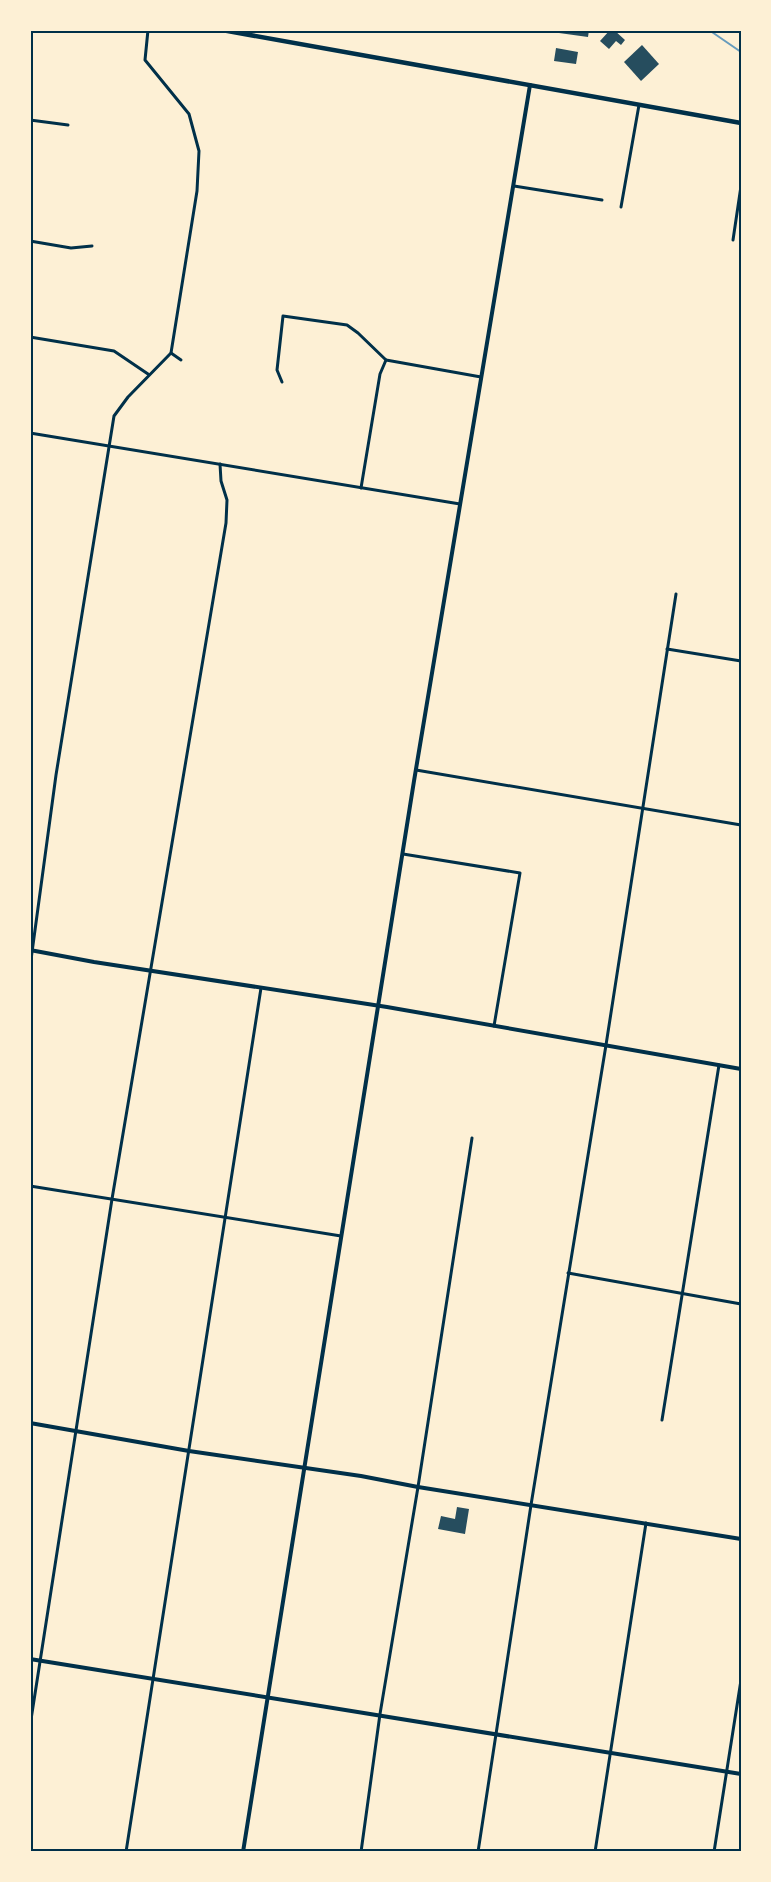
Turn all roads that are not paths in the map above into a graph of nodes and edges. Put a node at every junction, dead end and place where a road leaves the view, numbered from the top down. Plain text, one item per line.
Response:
1 (148, 30) edge
2 (222, 30) edge
3 (530, 85) junction
4 (639, 105) junction
5 (30, 120) edge
6 (741, 123) edge
7 (68, 126) dead end
8 (512, 185) junction
9 (741, 186) edge
10 (602, 200) dead end
11 (621, 207) dead end
12 (733, 240) dead end
13 (30, 241) edge
14 (92, 246) dead end
15 (30, 337) edge
16 (171, 353) junction
17 (181, 360) dead end
18 (386, 360) junction
19 (148, 375) junction
20 (481, 377) junction
21 (282, 382) dead end
22 (30, 433) edge
23 (109, 446) junction
24 (220, 464) junction
25 (361, 488) junction
26 (461, 504) junction
27 (676, 594) dead end
28 (667, 649) junction
29 (741, 662) edge
30 (416, 770) junction
31 (643, 810) junction
32 (741, 825) edge
33 (403, 854) junction
34 (31, 950) edge
35 (30, 968) edge
36 (152, 970) junction
37 (261, 987) junction
38 (379, 1006) junction
39 (494, 1026) junction
40 (606, 1046) junction
41 (719, 1065) junction
42 (741, 1069) edge
43 (472, 1138) dead end
44 (30, 1186) edge
45 (112, 1199) junction
46 (226, 1217) junction
47 (343, 1237) junction
48 (568, 1273) junction
49 (681, 1293) junction
50 (741, 1304) edge
51 (662, 1420) dead end
52 (30, 1423) edge
53 (75, 1430) junction
54 (189, 1451) junction
55 (304, 1467) junction
56 (418, 1487) junction
57 (531, 1505) junction
58 (646, 1523) junction
59 (741, 1539) edge
60 (30, 1659) edge
61 (40, 1660) junction
62 (152, 1678) junction
63 (741, 1680) edge
64 (267, 1696) junction
65 (380, 1714) junction
66 (30, 1726) edge
67 (495, 1733) junction
68 (611, 1751) junction
69 (727, 1771) junction
70 (741, 1774) edge
71 (126, 1852) edge
72 (243, 1852) edge
73 (361, 1852) edge
74 (478, 1852) edge
75 (595, 1852) edge
76 (714, 1852) edge

1 - 16 street
2 - 3 main road
3 - 4 main road
3 - 8 street
4 - 6 main road
4 - 11 street
5 - 7 street
8 - 10 street
8 - 20 street
9 - 12 street
13 - 14 street
15 - 19 street
16 - 17 street
16 - 19 street
18 - 20 street
18 - 21 street
18 - 25 street
19 - 23 street
20 - 26 street
22 - 23 street
23 - 24 street
23 - 34 street
24 - 25 street
24 - 36 street
25 - 26 street
26 - 30 street
27 - 28 street
28 - 29 street
28 - 31 street
30 - 31 street
30 - 33 street
31 - 32 street
31 - 40 street
33 - 38 street
33 - 39 street
34 - 35 street
34 - 36 street
36 - 37 street
36 - 45 street
37 - 38 street
37 - 46 street
38 - 39 street
38 - 47 street
39 - 40 street
40 - 41 street
40 - 48 street
41 - 42 street
41 - 49 street
43 - 56 street
44 - 45 street
45 - 46 street
45 - 53 street
46 - 47 street
46 - 54 street
47 - 55 street
48 - 49 street
48 - 57 street
49 - 50 street
49 - 51 street
52 - 53 street
53 - 54 street
53 - 61 street
54 - 55 street
54 - 62 street
55 - 56 street
55 - 64 street
56 - 57 street
56 - 65 street
57 - 58 street
57 - 67 street
58 - 59 street
58 - 68 street
60 - 61 street
61 - 62 street
61 - 66 street
62 - 64 street
62 - 71 street
63 - 69 street
64 - 65 street
64 - 72 street
65 - 67 street
65 - 73 street
67 - 68 street
67 - 74 street
68 - 69 street
68 - 75 street
69 - 70 street
69 - 76 street

